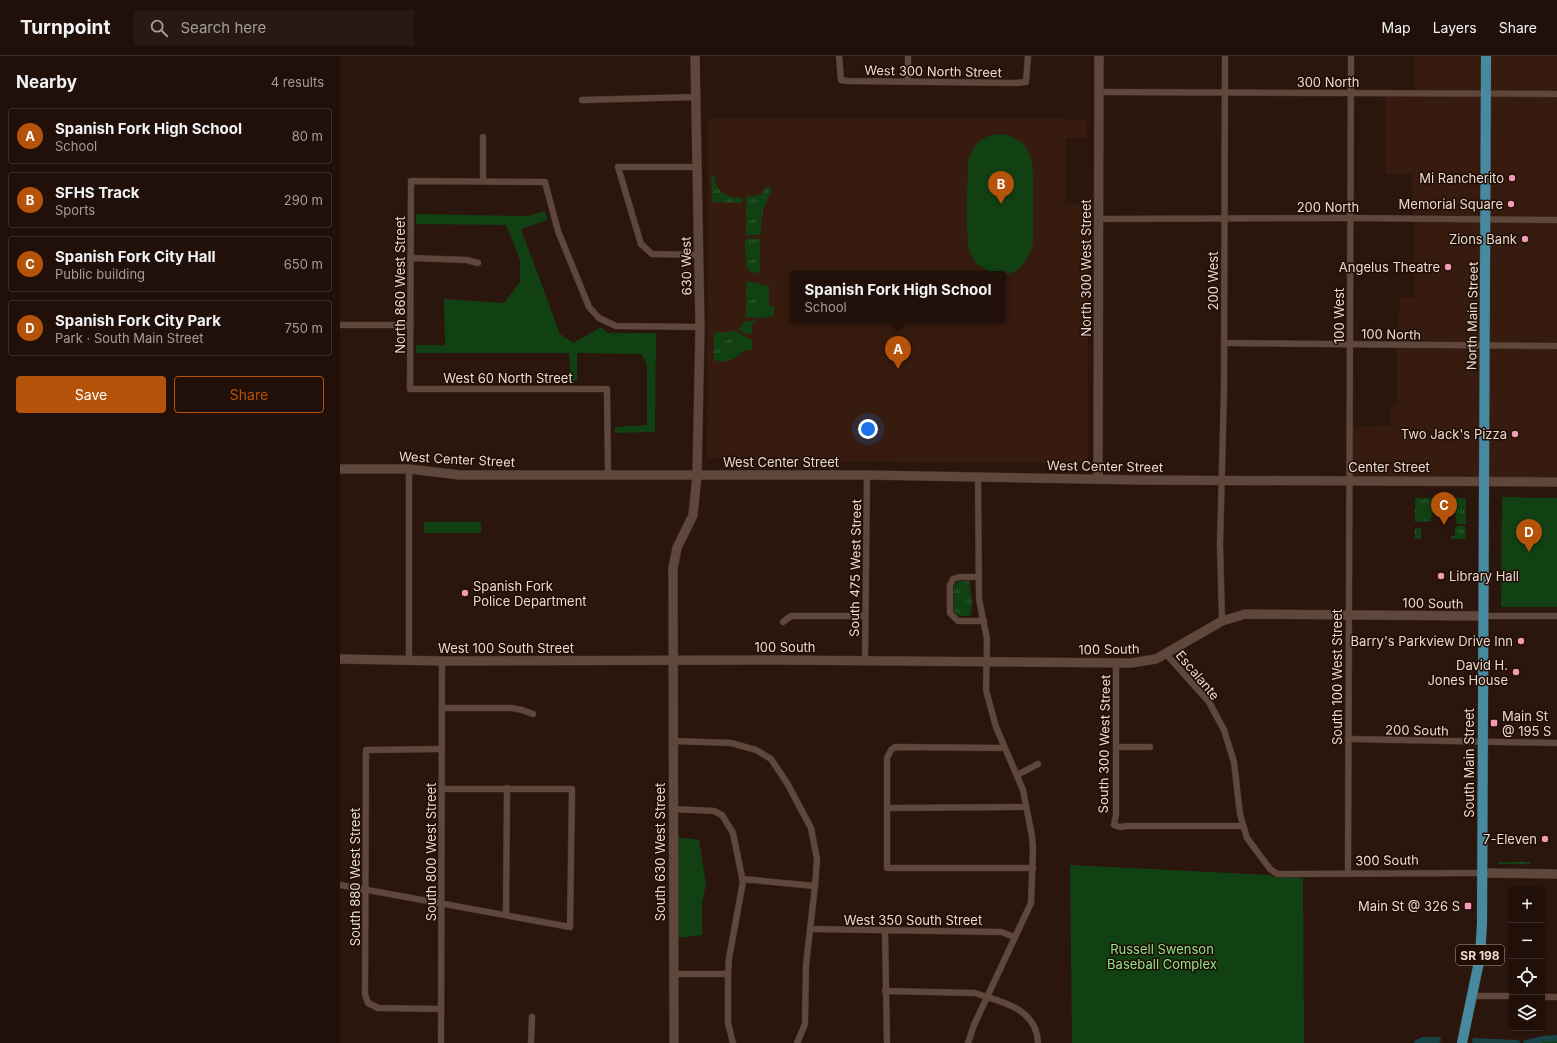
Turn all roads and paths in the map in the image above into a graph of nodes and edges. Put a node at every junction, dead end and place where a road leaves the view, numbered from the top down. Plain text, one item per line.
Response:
1 (695, 56) edge
2 (839, 56) edge
3 (908, 56) edge
4 (1028, 56) edge
5 (1100, 56) edge
6 (1225, 56) edge
7 (1351, 56) edge
8 (1486, 56) edge
9 (908, 82) junction
10 (1099, 92) junction
11 (1224, 92) junction
12 (1351, 93) junction
13 (1486, 94) junction
14 (1557, 94) edge
15 (696, 97) junction
16 (582, 100) dead end
17 (482, 137) dead end
18 (697, 167) junction
19 (483, 181) junction
20 (1224, 218) junction
21 (1350, 218) junction
22 (1100, 219) junction
23 (1485, 220) junction
24 (1557, 220) edge
25 (699, 255) junction
26 (411, 258) junction
27 (478, 264) dead end
28 (340, 325) edge
29 (411, 325) junction
30 (700, 327) junction
31 (1224, 343) junction
32 (1350, 344) junction
33 (1484, 345) junction
34 (1557, 346) edge
35 (410, 389) joint
36 (340, 469) edge
37 (409, 469) junction
38 (608, 475) junction
39 (697, 475) junction
40 (867, 475) junction
41 (978, 477) junction
42 (1098, 480) junction
43 (1222, 480) junction
44 (1349, 480) junction
45 (1484, 480) junction
46 (1557, 482) edge
47 (979, 577) junction
48 (1348, 615) junction
49 (866, 616) junction
50 (1483, 616) junction
51 (1557, 616) edge
52 (984, 621) junction
53 (1222, 621) junction
54 (783, 622) dead end
55 (1166, 654) junction
56 (340, 659) edge
57 (673, 660) junction
58 (409, 661) junction
59 (442, 661) junction
60 (865, 661) junction
61 (986, 662) junction
62 (1116, 663) junction
63 (442, 708) junction
64 (533, 714) dead end
65 (1348, 739) junction
66 (673, 741) junction
67 (1482, 742) junction
68 (1557, 743) edge
69 (1116, 747) junction
70 (1150, 747) dead end
71 (1005, 748) junction
72 (442, 749) junction
73 (1038, 764) dead end
74 (1017, 775) junction
75 (507, 788) junction
76 (442, 789) junction
77 (1026, 807) junction
78 (888, 808) junction
79 (672, 809) junction
80 (1242, 826) junction
81 (1033, 868) junction
82 (1482, 873) junction
83 (1348, 874) junction
84 (1557, 874) edge
85 (742, 879) junction
86 (340, 885) edge
87 (815, 886) junction
88 (366, 890) junction
89 (442, 903) junction
90 (506, 915) junction
91 (810, 929) junction
92 (884, 931) junction
93 (1015, 937) junction
94 (673, 974) junction
95 (728, 974) junction
96 (885, 991) junction
97 (1472, 996) junction
98 (1509, 996) edge
99 (987, 997) junction
100 (1545, 997) edge
101 (1557, 997) edge
102 (441, 1009) junction
103 (532, 1017) dead end
104 (441, 1043) edge
105 (531, 1043) edge
106 (674, 1043) edge
107 (733, 1043) edge
108 (797, 1043) edge
109 (886, 1043) edge
110 (968, 1043) edge
111 (1038, 1043) edge
112 (1462, 1043) edge

1 - 15 street, 630 West
2 - 9 street, West 300 North Street
3 - 9 street
4 - 9 street, West 300 North Street
5 - 10 street, North 300 West Street
6 - 11 street, 200 West
7 - 12 street, 100 West
8 - 13 main road, North Main Street
10 - 11 street, 300 North
10 - 22 street, North 300 West Street
11 - 12 street, 300 North
11 - 20 street, 200 West
12 - 13 street, 300 North
12 - 21 street, 100 West
13 - 14 street, 300 North
13 - 23 main road, North Main Street
15 - 16 street
15 - 18 street, 630 West
17 - 19 street
18 - 25 street, 630 West
18 - 25 street
19 - 26 street, North 860 West Street
19 - 30 street
20 - 21 street, 200 North
20 - 22 street, 200 North
20 - 31 street, 200 West
21 - 23 street, 200 North
21 - 32 street, 100 West
22 - 42 street, North 300 West Street
23 - 24 street, 200 North
23 - 33 main road, North Main Street
25 - 30 street, 630 West
26 - 27 street
26 - 29 street, North 860 West Street
28 - 29 street
29 - 35 street, North 860 West Street
30 - 39 street, 630 West
31 - 32 street, 100 North
31 - 43 street, 200 West
32 - 33 street, 100 North
32 - 44 street, 100 West
33 - 34 street, 100 North
33 - 45 main road, North Main Street
35 - 38 street, West 60 North Street
36 - 37 street, West Center Street
37 - 38 street, West Center Street
37 - 58 street
38 - 39 street, West Center Street
39 - 40 street, West Center Street
39 - 57 street, 630 West
40 - 41 street, West Center Street
40 - 49 street, South 475 West Street
41 - 42 street, West Center Street
41 - 47 street
42 - 43 street, West Center Street
43 - 44 street, Center Street
43 - 53 street, 200 West
44 - 45 street, Center Street
44 - 48 street, South 100 West Street
45 - 46 street, Center Street
45 - 50 main road, South Main Street
47 - 52 street
47 - 52 street
48 - 50 street, 100 South
48 - 53 street, 100 South
48 - 65 street, South 100 West Street
49 - 54 street
49 - 60 street, South 475 West Street
50 - 51 street, 100 South
50 - 67 main road, South Main Street
52 - 61 street
53 - 55 street, 100 South
55 - 62 street, 100 South
55 - 80 street, Escalante
56 - 58 street, West 100 South Street
57 - 59 street, West 100 South Street
57 - 60 street, 100 South
57 - 66 street, South 630 West Street
58 - 59 street, West 100 South Street
59 - 63 street, South 800 West Street
60 - 61 street, 100 South
61 - 62 street, 100 South
61 - 71 street
62 - 69 street, South 300 West Street
63 - 64 street
63 - 72 street, South 800 West Street
65 - 67 street, 200 South
65 - 83 street, South 100 West Street
66 - 79 street, South 630 West Street
66 - 87 street
67 - 68 street, 200 South
67 - 82 main road, South Main Street
69 - 70 street
69 - 80 street, South 300 West Street
71 - 74 street
71 - 78 street
72 - 76 street, South 800 West Street
72 - 88 street, South 880 West Street
73 - 74 street
74 - 77 street
75 - 76 street
75 - 90 street
75 - 90 street
76 - 89 street, South 800 West Street
77 - 78 street
77 - 81 street
78 - 81 street
79 - 85 street
79 - 94 street, South 630 West Street
80 - 83 street, 300 South
81 - 93 street
82 - 83 street, 300 South
82 - 84 street, 300 South
82 - 97 main road, South Main Street / SR 198
85 - 87 street
85 - 95 street
86 - 88 street
87 - 91 street
88 - 89 street
88 - 102 street, South 880 West Street
89 - 90 street
89 - 102 street, South 800 West Street
91 - 92 street, West 350 South Street
91 - 108 street
92 - 93 street, West 350 South Street
92 - 96 street
93 - 99 street
94 - 95 street
94 - 106 street, South 630 West Street
95 - 107 street
96 - 99 street
96 - 109 street
97 - 98 street
97 - 112 main road, South Main Street / SR 198
99 - 110 street
99 - 111 street
100 - 101 street
102 - 104 street, South 800 West Street
103 - 105 street

